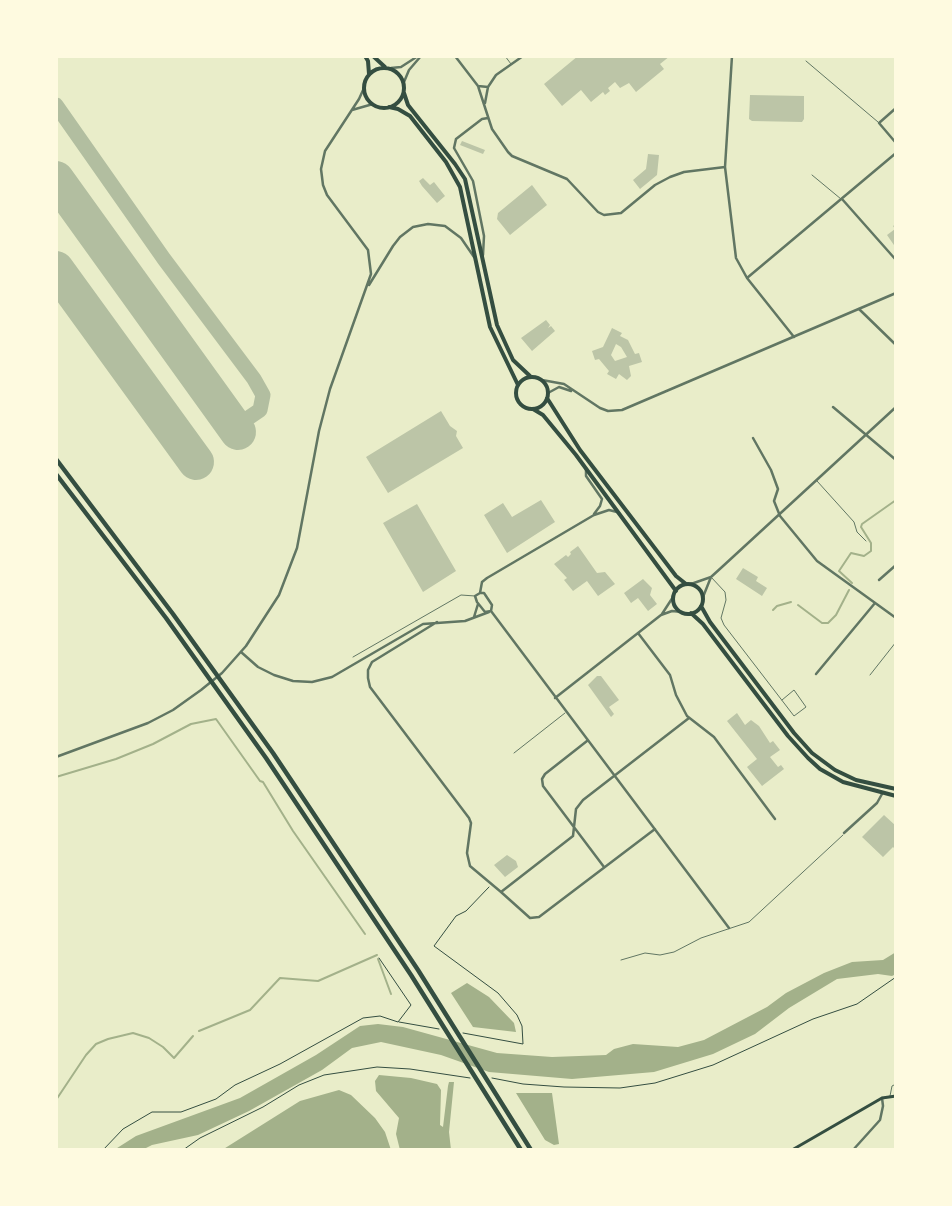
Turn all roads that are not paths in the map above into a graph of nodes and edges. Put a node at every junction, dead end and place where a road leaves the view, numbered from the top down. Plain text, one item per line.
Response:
1 (364, 56) edge
2 (373, 56) edge
3 (420, 56) edge
4 (455, 56) edge
5 (505, 56) edge
6 (523, 56) edge
7 (732, 56) edge
8 (806, 61) dead end
9 (511, 64) junction
10 (385, 67) junction
11 (391, 68) junction
12 (369, 74) junction
13 (404, 82) junction
14 (478, 86) junction
15 (488, 87) junction
16 (364, 88) junction
17 (404, 93) junction
18 (373, 104) junction
19 (485, 104) junction
20 (389, 107) junction
21 (896, 108) edge
22 (351, 111) junction
23 (488, 118) junction
24 (878, 123) junction
25 (896, 143) edge
26 (896, 153) edge
27 (725, 167) junction
28 (812, 175) dead end
29 (842, 199) junction
30 (482, 256) junction
31 (476, 259) junction
32 (896, 260) edge
33 (747, 278) junction
34 (368, 286) junction
35 (896, 293) edge
36 (859, 309) junction
37 (794, 338) junction
38 (896, 346) edge
39 (530, 376) junction
40 (542, 380) junction
41 (518, 384) junction
42 (572, 391) junction
43 (548, 396) junction
44 (833, 407) dead end
45 (896, 407) edge
46 (533, 409) junction
47 (866, 435) junction
48 (753, 438) dead end
49 (56, 459) edge
50 (896, 460) edge
51 (586, 468) junction
52 (56, 474) edge
53 (817, 480) junction
54 (619, 513) junction
55 (594, 515) junction
56 (780, 516) junction
57 (866, 541) dead end
58 (896, 565) edge
59 (711, 576) junction
60 (879, 580) dead end
61 (689, 584) junction
62 (676, 590) junction
63 (480, 592) junction
64 (475, 596) junction
65 (673, 597) junction
66 (703, 597) junction
67 (876, 603) junction
68 (478, 604) junction
69 (701, 606) junction
70 (490, 612) junction
71 (682, 612) junction
72 (691, 613) junction
73 (661, 615) junction
74 (474, 617) junction
75 (896, 618) edge
76 (437, 622) junction
77 (638, 633) junction
78 (896, 642) edge
79 (240, 652) junction
80 (353, 657) dead end
81 (816, 674) dead end
82 (870, 675) dead end
83 (555, 698) junction
84 (782, 700) junction
85 (566, 712) junction
86 (689, 718) junction
87 (587, 741) junction
88 (514, 753) dead end
89 (56, 756) edge
90 (614, 776) junction
91 (896, 789) edge
92 (882, 794) junction
93 (896, 796) edge
94 (776, 820) dead end
95 (575, 827) junction
96 (655, 829) junction
97 (844, 834) joint
98 (604, 867) junction
99 (501, 892) junction
100 (729, 928) junction
101 (621, 960) dead end
102 (896, 1084) edge
103 (896, 1096) edge
104 (890, 1097) junction
105 (882, 1098) junction
106 (521, 1150) edge
107 (531, 1150) edge
108 (792, 1150) edge
109 (854, 1150) edge

1 - 12 main road
2 - 10 main road
3 - 11 street
3 - 13 street
4 - 14 street
5 - 9 lane
6 - 9 street
7 - 27 street
8 - 24 lane
9 - 15 street
10 - 11 main road
10 - 12 main road
11 - 13 main road
12 - 16 main road
13 - 17 main road
14 - 15 street
14 - 19 street
15 - 19 street
16 - 18 main road
16 - 22 street
17 - 20 main road
17 - 30 main road
18 - 20 main road
18 - 22 street
19 - 23 street
20 - 31 main road
21 - 24 street
22 - 34 street
23 - 27 street
23 - 30 street
24 - 25 street
26 - 29 street
27 - 33 street
28 - 29 lane
29 - 32 street
29 - 33 street
30 - 39 main road
31 - 34 street
31 - 41 main road
33 - 37 street
34 - 79 street
35 - 36 street
36 - 37 street
36 - 38 street
37 - 42 street
39 - 40 main road
39 - 41 main road
40 - 42 street
40 - 43 main road
41 - 46 main road
42 - 43 street
43 - 46 main road
43 - 61 main road
44 - 47 street
45 - 47 street
46 - 51 main road
47 - 50 street
47 - 53 street
48 - 56 street
49 - 107 highway
51 - 54 main road
51 - 55 street
52 - 106 highway
53 - 56 street
53 - 57 lane
54 - 55 street
54 - 62 main road
55 - 63 street
56 - 59 street
56 - 67 street
58 - 60 street
59 - 61 street
59 - 66 street
59 - 84 lane
61 - 62 main road
61 - 66 main road
62 - 65 main road
63 - 64 street
63 - 70 street
64 - 68 street
64 - 80 lane
65 - 71 main road
65 - 73 street
66 - 69 main road
67 - 75 street
67 - 81 street
68 - 70 street
68 - 74 street
69 - 72 main road
69 - 91 main road
70 - 74 street
70 - 83 street
71 - 72 main road
71 - 73 street
72 - 92 main road
73 - 77 street
74 - 76 street
76 - 79 street
76 - 99 street
77 - 83 street
77 - 86 street
78 - 82 lane
79 - 89 street
83 - 85 street
84 - 84 lane
85 - 87 street
85 - 88 lane
86 - 90 street
86 - 94 street
87 - 90 street
87 - 95 street
90 - 95 street
90 - 96 street
92 - 93 main road
92 - 97 street
95 - 98 street
95 - 99 street
96 - 98 street
96 - 100 street
97 - 100 lane
98 - 99 street
100 - 101 lane
102 - 104 lane
103 - 104 main road
104 - 105 main road
105 - 108 main road
105 - 109 street

